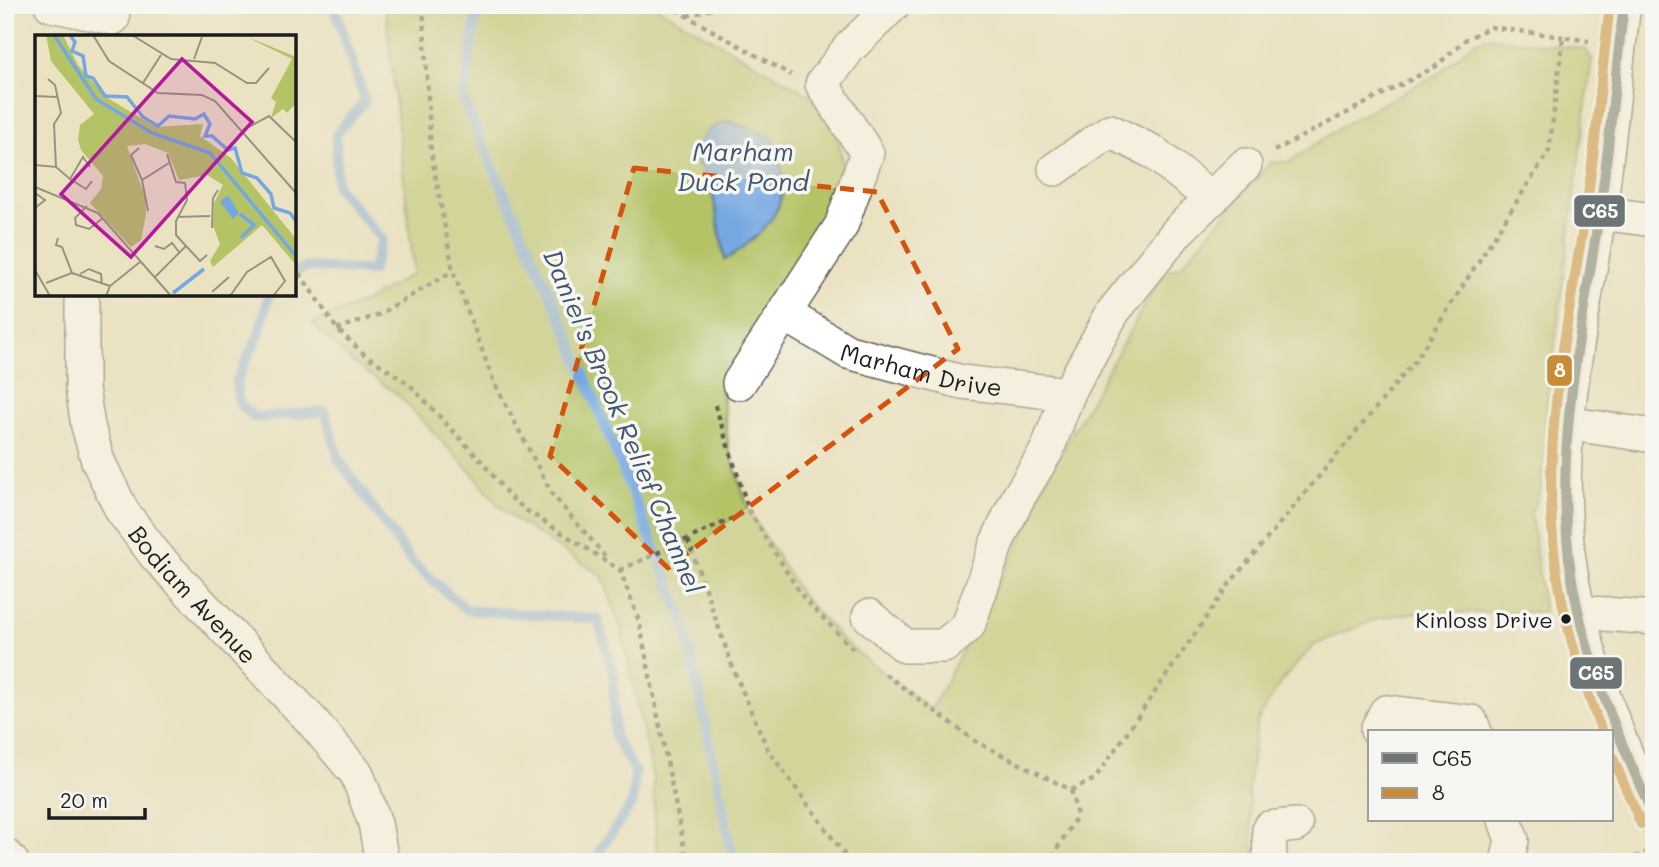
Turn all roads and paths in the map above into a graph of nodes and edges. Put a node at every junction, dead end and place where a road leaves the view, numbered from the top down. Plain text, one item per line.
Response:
1 (51, 5) edge
2 (423, 5) edge
3 (667, 5) edge
4 (725, 5) edge
5 (893, 5) edge
6 (1624, 5) edge
7 (686, 16) junction
8 (113, 20) edge
9 (1563, 37) junction
10 (1619, 46) junction
11 (822, 84) junction
12 (1245, 165) joint
13 (1055, 169) dead end
14 (1212, 200) junction
15 (1599, 213) junction
16 (1654, 220) edge
17 (296, 268) edge
18 (453, 271) junction
19 (82, 296) edge
20 (785, 314) junction
21 (337, 329) junction
22 (739, 383) dead end
23 (1068, 394) junction
24 (1565, 423) junction
25 (1654, 436) edge
26 (749, 511) dead end
27 (688, 540) junction
28 (609, 561) junction
29 (620, 570) junction
30 (1579, 612) junction
31 (869, 616) dead end
32 (1654, 618) edge
33 (1377, 730) dead end
34 (1474, 730) edge
35 (1071, 790) dead end
36 (1654, 818) edge
37 (1506, 822) edge
38 (1297, 825) dead end
39 (1654, 849) edge
40 (5, 855) edge
41 (12, 862) edge
42 (382, 862) edge
43 (687, 862) edge
44 (850, 862) edge
45 (1270, 862) edge
46 (1507, 862) edge
47 (1626, 862) edge

1 - 8 street
2 - 18 path
3 - 7 path
4 - 7 path
5 - 11 street
6 - 10 street
7 - 11 path
9 - 10 path
9 - 12 path
9 - 35 path
10 - 15 street
11 - 20 street
12 - 14 street
13 - 14 street
14 - 23 street
15 - 16 street
15 - 24 street
17 - 21 path
18 - 21 path
18 - 28 path
19 - 42 street, Bodiam Avenue
20 - 22 street
20 - 23 street, Marham Drive
21 - 28 path
23 - 31 street
24 - 25 street
24 - 30 street
26 - 27 path
27 - 29 path
27 - 44 path
28 - 29 path
29 - 43 path
30 - 32 street
30 - 36 street
33 - 34 street
37 - 46 street
38 - 45 street
39 - 47 path
40 - 41 street

